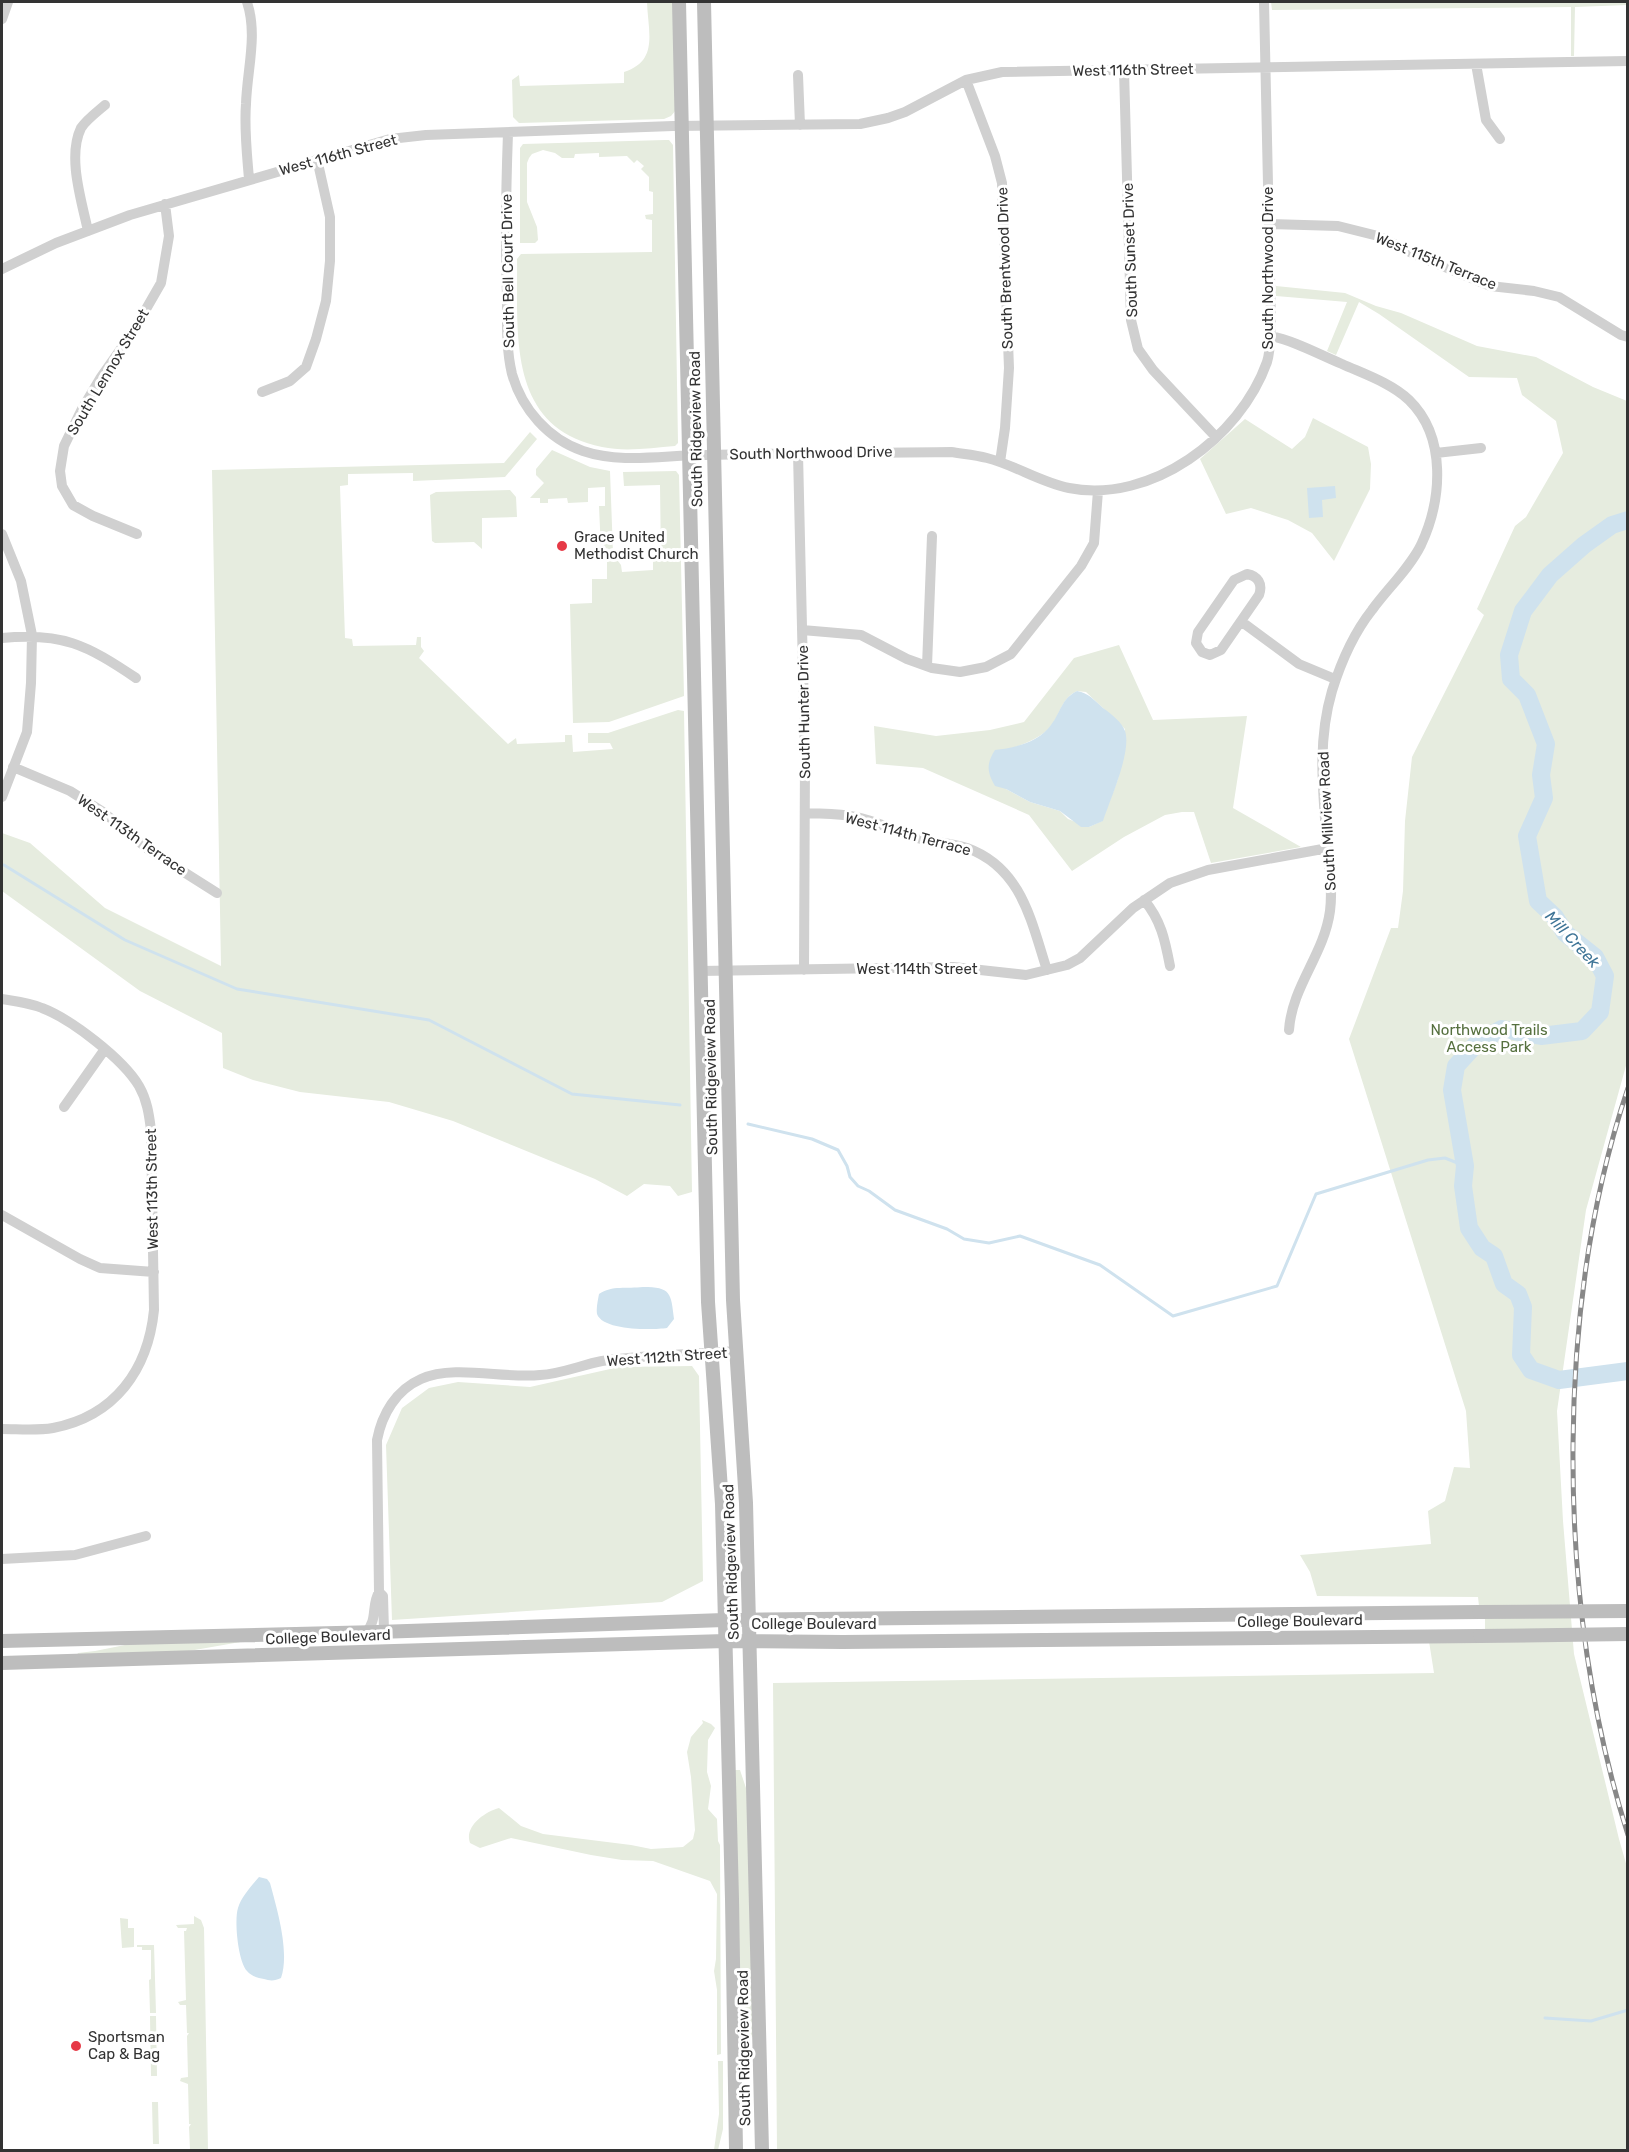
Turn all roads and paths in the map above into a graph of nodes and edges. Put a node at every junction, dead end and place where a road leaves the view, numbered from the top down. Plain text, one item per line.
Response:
1 (9, 2) edge
2 (247, 2) edge
3 (679, 2) edge
4 (704, 2) edge
5 (1264, 2) edge
6 (2, 19) edge
7 (1628, 61) edge
8 (1476, 64) junction
9 (1265, 67) junction
10 (1124, 70) junction
11 (798, 75) dead end
12 (966, 80) junction
13 (105, 105) dead end
14 (706, 125) junction
15 (800, 125) junction
16 (682, 126) junction
17 (508, 133) junction
18 (1500, 139) dead end
19 (317, 159) junction
20 (249, 179) junction
21 (165, 204) junction
22 (1269, 224) junction
23 (88, 231) junction
24 (2, 268) edge
25 (1270, 336) junction
26 (1628, 337) edge
27 (262, 392) dead end
28 (1215, 436) junction
29 (1481, 448) dead end
30 (798, 453) junction
31 (1436, 453) junction
32 (713, 454) junction
33 (688, 455) junction
34 (1000, 462) junction
35 (1098, 490) junction
36 (2, 534) edge
37 (137, 534) dead end
38 (932, 536) dead end
39 (1242, 622) junction
40 (802, 630) junction
41 (32, 635) junction
42 (2, 638) edge
43 (927, 666) junction
44 (136, 678) dead end
45 (1335, 679) junction
46 (13, 767) junction
47 (2, 797) edge
48 (805, 813) junction
49 (1328, 848) junction
50 (217, 892) dead end
51 (1144, 900) junction
52 (1170, 966) dead end
53 (804, 970) junction
54 (1047, 970) junction
55 (700, 971) junction
56 (725, 971) junction
57 (2, 999) edge
58 (1289, 1030) dead end
59 (105, 1049) junction
60 (64, 1107) dead end
61 (2, 1215) edge
62 (154, 1272) junction
63 (735, 1352) junction
64 (710, 1353) junction
65 (2, 1429) edge
66 (146, 1536) dead end
67 (2, 1560) edge
68 (379, 1592) junction
69 (1628, 1611) edge
70 (748, 1619) junction
71 (724, 1620) junction
72 (376, 1632) junction
73 (1628, 1634) edge
74 (749, 1640) junction
75 (2, 1641) edge
76 (725, 1641) junction
77 (379, 1652) junction
78 (2, 1663) edge
79 (736, 2151) edge
80 (762, 2151) edge

1 - 6 street
2 - 20 street
3 - 16 main road, South Ridgeview Road
4 - 14 main road, South Ridgeview Road
5 - 9 street, South Northwood Drive
7 - 8 street, West 116th Street
8 - 9 street, West 116th Street
8 - 18 street
9 - 10 street, West 116th Street
9 - 22 street, South Northwood Drive
10 - 12 street, West 116th Street
10 - 28 street, South Sunset Drive
11 - 15 street
12 - 15 street, West 116th Street
12 - 34 street, South Brentwood Drive
13 - 23 street
14 - 15 street, West 116th Street
14 - 16 street, West 116th Street
14 - 32 main road, South Ridgeview Road
16 - 17 street, West 116th Street
16 - 33 main road, South Ridgeview Road
17 - 19 street, West 116th Street
17 - 33 street, South Bell Court Drive
19 - 20 street, West 116th Street
19 - 27 street
20 - 21 street, West 116th Street
21 - 23 street, West 116th Street
21 - 37 street, South Lennox Street
22 - 25 street, South Northwood Drive
22 - 26 street, West 115th Terrace
23 - 24 street, West 116th Street
25 - 28 street, South Northwood Drive
25 - 31 street, South Millview Road
28 - 35 street, South Northwood Drive
29 - 31 street
30 - 32 street, South Northwood Drive
30 - 34 street, South Northwood Drive
30 - 40 street, South Hunter Drive
31 - 45 street, South Millview Road
32 - 33 street, South Northwood Drive
32 - 56 main road, South Ridgeview Road
33 - 55 main road, South Ridgeview Road
34 - 35 street, South Northwood Drive
35 - 43 street
36 - 41 street
38 - 43 street
39 - 39 street
39 - 45 street
40 - 43 street
40 - 48 street, South Hunter Drive
41 - 42 street
41 - 44 street
41 - 46 street
45 - 49 street, South Millview Road
46 - 47 street
46 - 50 street, West 113th Terrace
48 - 53 street, South Hunter Drive
48 - 54 street, West 114th Terrace
49 - 51 street, West 114th Street
49 - 58 street, South Millview Road
51 - 52 street
51 - 54 street, West 114th Street
53 - 54 street, West 114th Street
53 - 56 street, West 114th Street
55 - 56 street, West 114th Street
55 - 64 main road, South Ridgeview Road
56 - 63 main road, South Ridgeview Road
57 - 59 street, West 113th Street
59 - 60 street
59 - 62 street, West 113th Street
61 - 62 street
62 - 65 street, West 113th Street
63 - 64 street, West 112th Street
63 - 70 main road, South Ridgeview Road
64 - 68 street, West 112th Street
64 - 71 main road, South Ridgeview Road
66 - 67 street
68 - 72 street
68 - 72 street
69 - 70 main road, College Boulevard, bridge
70 - 71 main road, College Boulevard
70 - 74 main road, South Ridgeview Road
71 - 72 main road, College Boulevard
71 - 76 main road, South Ridgeview Road
72 - 75 main road, College Boulevard
72 - 77 street
73 - 74 main road, College Boulevard, bridge
74 - 76 main road, College Boulevard
74 - 80 main road, South Ridgeview Road
76 - 77 main road, College Boulevard
76 - 79 main road, South Ridgeview Road
77 - 78 main road, College Boulevard

